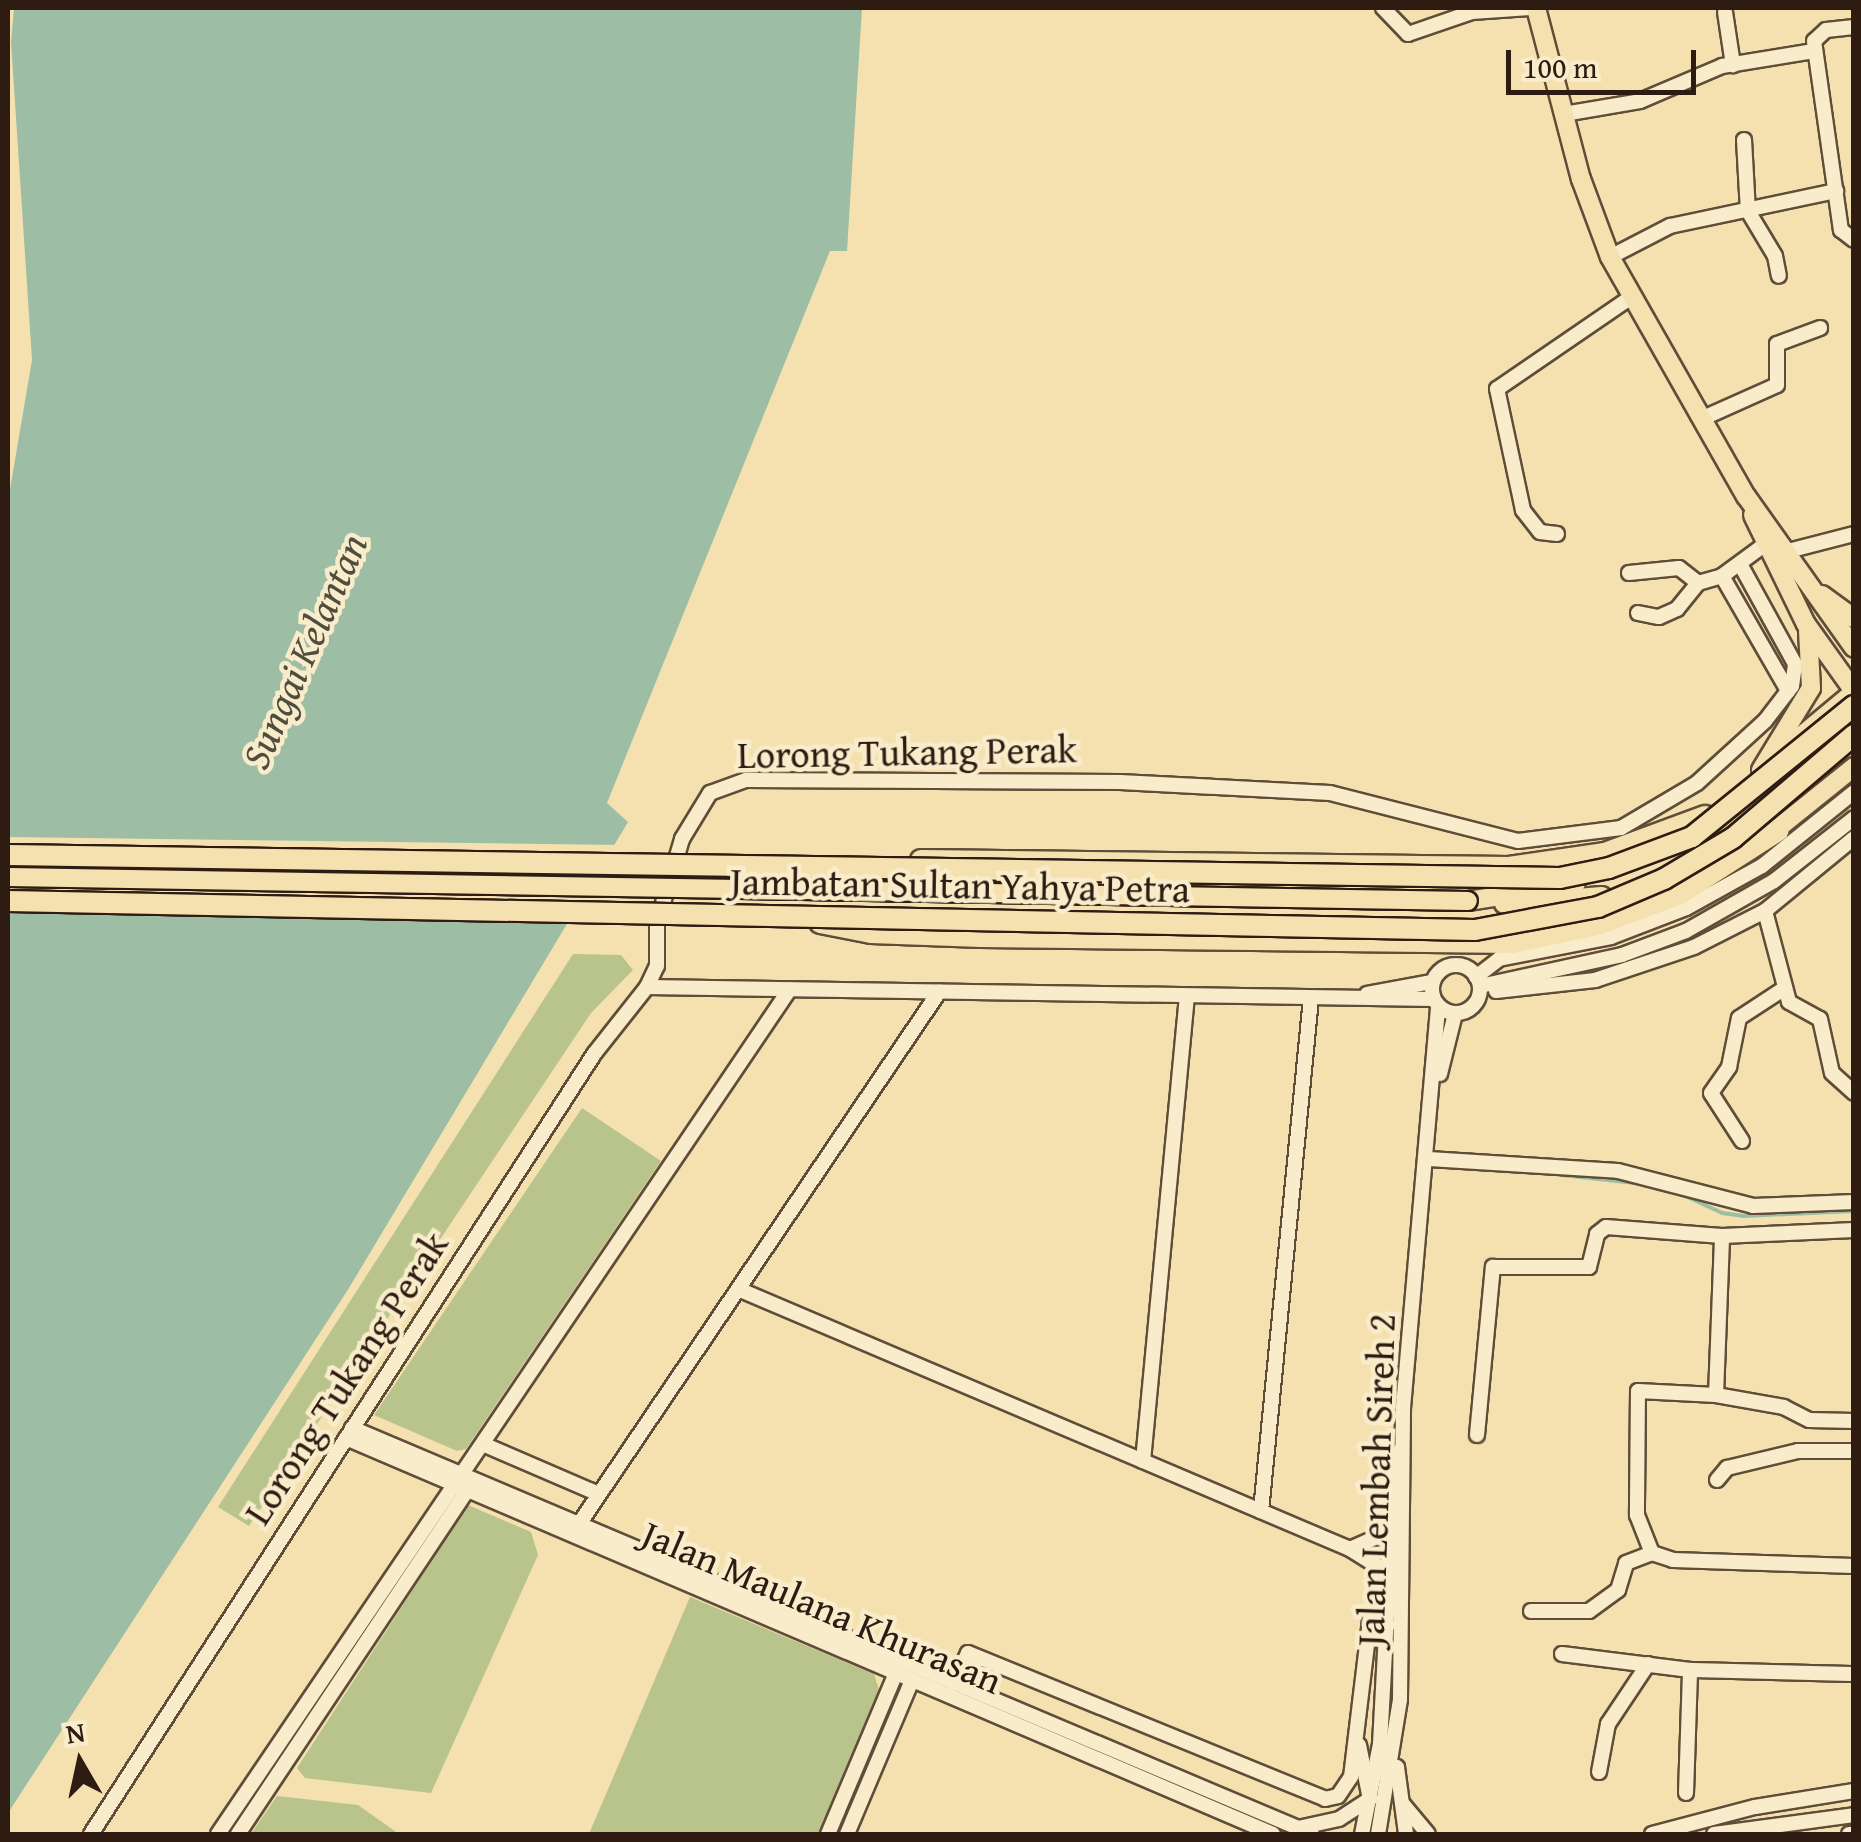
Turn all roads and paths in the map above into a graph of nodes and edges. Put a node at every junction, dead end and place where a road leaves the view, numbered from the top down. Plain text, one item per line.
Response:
1 (1384, 8) edge
2 (1533, 8) edge
3 (1725, 12) dead end
4 (1854, 27) edge
5 (1814, 51) junction
6 (1733, 65) junction
7 (1564, 114) junction
8 (1744, 140) dead end
9 (1836, 191) junction
10 (1748, 211) junction
11 (1854, 240) edge
12 (1610, 257) junction
13 (1778, 276) dead end
14 (1630, 298) junction
15 (1820, 328) dead end
16 (1701, 419) junction
17 (1746, 496) junction
18 (1558, 534) dead end
19 (1854, 534) edge
20 (1764, 546) junction
21 (1788, 551) junction
22 (1740, 564) junction
23 (1629, 573) dead end
24 (1722, 576) junction
25 (1807, 582) junction
26 (1698, 583) junction
27 (1638, 612) dead end
28 (1854, 618) edge
29 (1806, 624) junction
30 (1854, 648) edge
31 (1788, 691) junction
32 (1854, 692) edge
33 (1854, 706) edge
34 (1854, 735) edge
35 (1854, 767) edge
36 (1761, 770) junction
37 (1854, 792) edge
38 (1706, 816) junction
39 (1854, 818) edge
40 (1778, 832) junction
41 (1854, 838) edge
42 (8, 855) edge
43 (794, 868) junction
44 (8, 877) edge
45 (8, 901) edge
46 (1468, 901) junction
47 (1765, 910) junction
48 (794, 917) junction
49 (1478, 981) junction
50 (1432, 982) junction
51 (647, 987) junction
52 (1785, 988) junction
53 (790, 990) junction
54 (1496, 991) dead end
55 (939, 992) junction
56 (1188, 996) junction
57 (1311, 998) junction
58 (1342, 999) junction
59 (1436, 1003) junction
60 (1454, 1014) junction
61 (1436, 1084) junction
62 (1854, 1093) edge
63 (1742, 1142) dead end
64 (1429, 1158) junction
65 (1854, 1202) edge
66 (1854, 1230) edge
67 (1722, 1236) junction
68 (738, 1289) junction
69 (1716, 1395) junction
70 (1854, 1421) edge
71 (349, 1433) junction
72 (1477, 1434) dead end
73 (485, 1445) junction
74 (1402, 1448) junction
75 (1854, 1451) edge
76 (1144, 1461) junction
77 (1717, 1480) dead end
78 (466, 1483) junction
79 (600, 1494) junction
80 (1261, 1511) junction
81 (1394, 1515) junction
82 (576, 1530) junction
83 (1350, 1549) junction
84 (1652, 1552) junction
85 (1854, 1566) edge
86 (1390, 1597) junction
87 (1531, 1612) dead end
88 (1388, 1624) junction
89 (1562, 1654) dead end
90 (1648, 1664) junction
91 (1690, 1670) junction
92 (896, 1673) junction
93 (1854, 1674) edge
94 (912, 1680) junction
95 (954, 1683) junction
96 (1356, 1732) junction
97 (1395, 1752) junction
98 (1598, 1772) dead end
99 (1854, 1790) edge
100 (1686, 1793) dead end
101 (1370, 1799) junction
102 (1401, 1802) junction
103 (1854, 1815) edge
104 (222, 1828) edge
105 (1298, 1828) junction
106 (240, 1832) edge
107 (91, 1834) edge
108 (828, 1834) edge
109 (847, 1834) edge
110 (1273, 1834) edge
111 (1312, 1834) edge
112 (1362, 1834) edge
113 (1378, 1834) edge
114 (1406, 1834) edge
115 (1428, 1834) edge
116 (1652, 1834) edge
117 (1714, 1834) edge

1 - 2 street
2 - 7 main road
3 - 6 street
4 - 5 street
5 - 6 street
5 - 9 street
6 - 7 street
7 - 12 main road
8 - 10 street
9 - 10 street
9 - 11 street
10 - 12 street
10 - 13 street
12 - 14 main road
14 - 16 main road
14 - 18 street
15 - 16 street
16 - 17 main road
17 - 20 main road
17 - 21 main road
19 - 21 street
20 - 22 street
20 - 29 main road
21 - 25 main road
22 - 24 street
22 - 31 street
23 - 26 street
24 - 26 street
24 - 31 street
25 - 28 main road
25 - 30 main road
26 - 27 street
29 - 32 main road
29 - 36 main road
31 - 51 street, Lorong Tukang Perak
32 - 36 main road
33 - 43 highway, Jambatan Sultan Yahya Petra, bridge
34 - 48 highway, Jambatan Sultan Yahya Petra, bridge
35 - 40 main road
36 - 38 main road
37 - 49 street
38 - 43 highway, bridge
38 - 46 main road
39 - 49 street
40 - 46 main road
40 - 48 highway, bridge
41 - 47 street
42 - 43 highway, Jambatan Sultan Yahya Petra, bridge
44 - 46 main road, Jambatan Sultan Yahya Petra, bridge
45 - 48 highway, Jambatan Sultan Yahya Petra, bridge
47 - 52 street
47 - 54 street
49 - 50 street
49 - 60 street
50 - 58 street
50 - 59 street
51 - 53 street
51 - 71 street, Lorong Tukang Perak
52 - 62 street
52 - 63 street
53 - 55 street
53 - 73 street
55 - 56 street
55 - 68 street
56 - 57 street
56 - 76 street
57 - 58 street
57 - 80 street
58 - 59 street
59 - 60 street
59 - 61 street
60 - 61 street
61 - 64 street, Jalan Lembah Sireh 2
64 - 65 street
64 - 74 street, Jalan Lembah Sireh 2
66 - 67 street
67 - 69 street
67 - 72 street
68 - 76 street
68 - 79 street
69 - 70 street
69 - 84 street
71 - 78 street, Jalan Maulana Khurasan
71 - 107 street, Lorong Tukang Perak
73 - 78 street
73 - 79 street
74 - 81 street
74 - 97 street, Jalan Lembah Sireh 2
75 - 77 street
76 - 80 street
78 - 82 street, Jalan Maulana Khurasan
78 - 104 street
78 - 106 street
79 - 82 street
80 - 83 street
81 - 83 street
81 - 86 street
82 - 92 street, Jalan Maulana Khurasan
82 - 95 street, Jalan Maulana Khurasan
83 - 86 street
84 - 85 street
84 - 87 street
86 - 88 street
88 - 96 street
88 - 101 street
89 - 90 street
90 - 91 street
90 - 98 street
91 - 93 street
91 - 100 street
92 - 94 street, Jalan Maulana Khurasan
92 - 108 street
94 - 109 street
94 - 110 street, Jalan Maulana Khurasan
95 - 96 street
95 - 105 street, Jalan Maulana Khurasan
96 - 101 street
97 - 102 street
97 - 113 street
99 - 116 street
101 - 105 street
101 - 112 street
102 - 114 street
102 - 115 street
103 - 117 street
104 - 106 street
105 - 111 street, Jalan Maulana Khurasan

